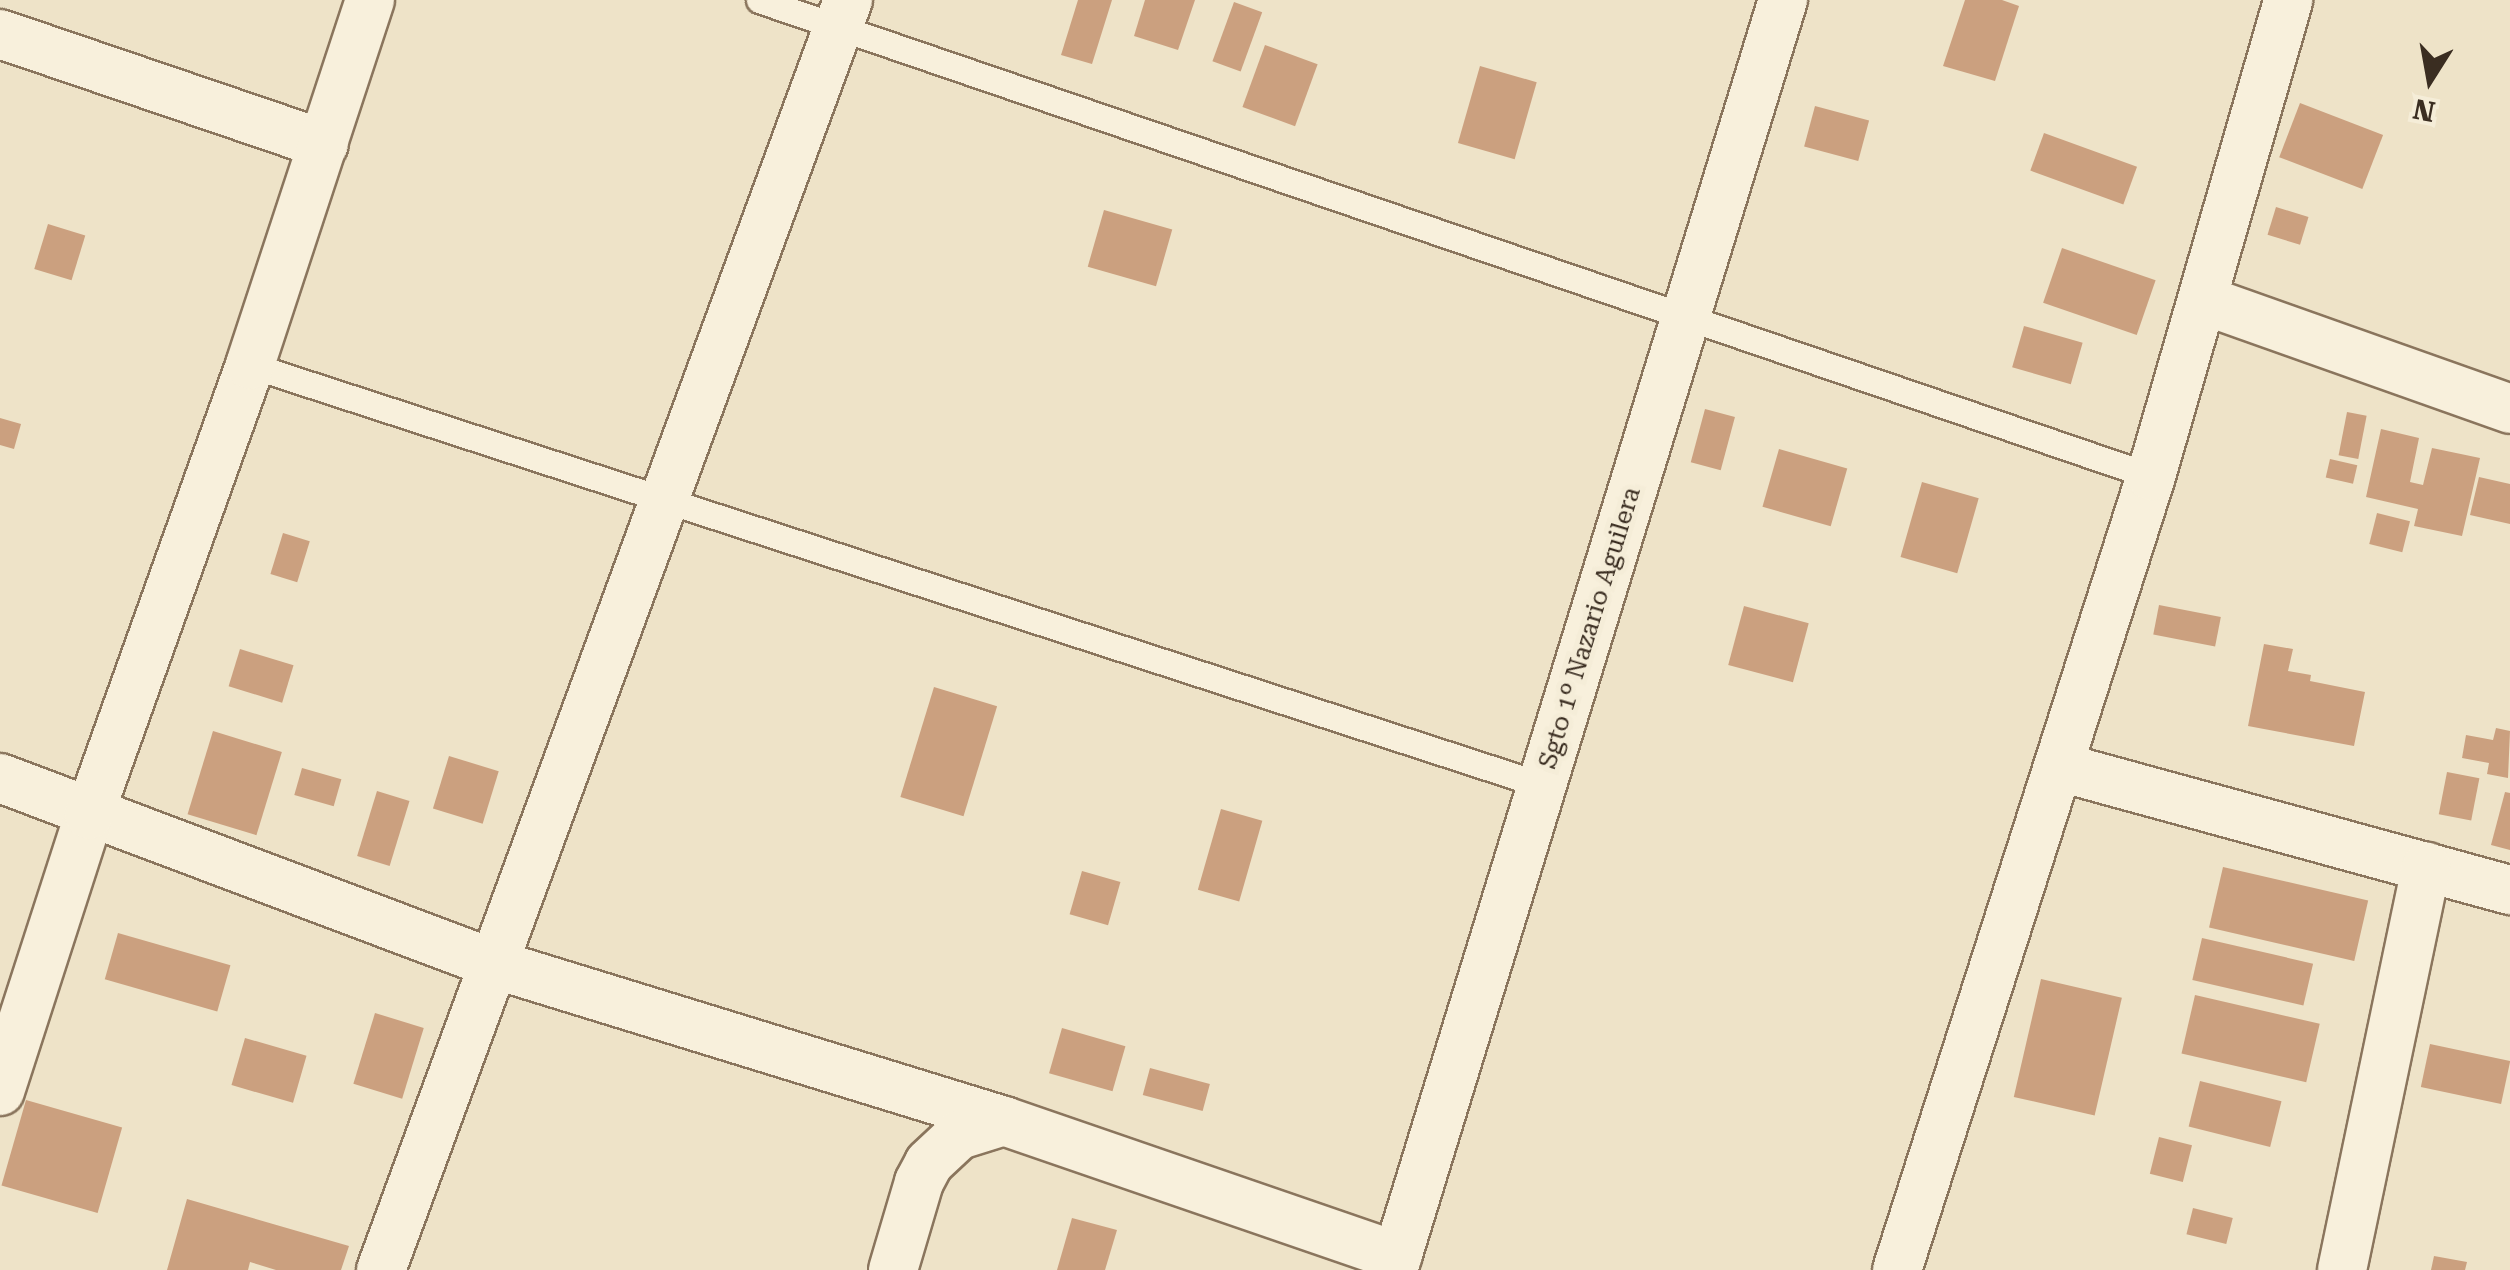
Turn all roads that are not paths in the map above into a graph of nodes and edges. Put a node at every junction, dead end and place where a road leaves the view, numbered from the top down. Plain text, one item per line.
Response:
1 (370, 0) edge
2 (759, 0) edge
3 (1784, 0) edge
4 (2288, 0) edge
5 (843, 14) edge
6 (0, 34) edge
7 (324, 144) junction
8 (2204, 300) junction
9 (1686, 317) junction
10 (250, 365) junction
11 (2510, 409) edge
12 (2151, 476) junction
13 (664, 500) junction
14 (2060, 767) junction
15 (0, 778) edge
16 (1542, 785) junction
17 (89, 815) junction
18 (2426, 867) junction
19 (2510, 890) edge
20 (494, 964) junction
21 (0, 1091) edge
22 (1004, 1121) junction
23 (1395, 1263) edge
24 (382, 1270) edge
25 (894, 1270) edge
26 (1897, 1270) edge
27 (2342, 1270) edge

1 - 7 street
2 - 5 lane
3 - 9 street, Sgto 1º Nazario Aguilera
4 - 8 street
5 - 9 lane
5 - 13 street
6 - 7 street
7 - 10 street
8 - 11 street
8 - 12 street
9 - 12 lane
9 - 16 street, Sgto 1º Nazario Aguilera
10 - 13 lane
10 - 17 street
12 - 14 street
13 - 16 lane
13 - 20 street
14 - 18 street
14 - 26 street
15 - 17 street
16 - 23 street, Sgto 1º Nazario Aguilera
17 - 20 street
17 - 21 street
18 - 19 street
18 - 27 street
20 - 22 street
20 - 24 street
22 - 23 street
22 - 25 street

